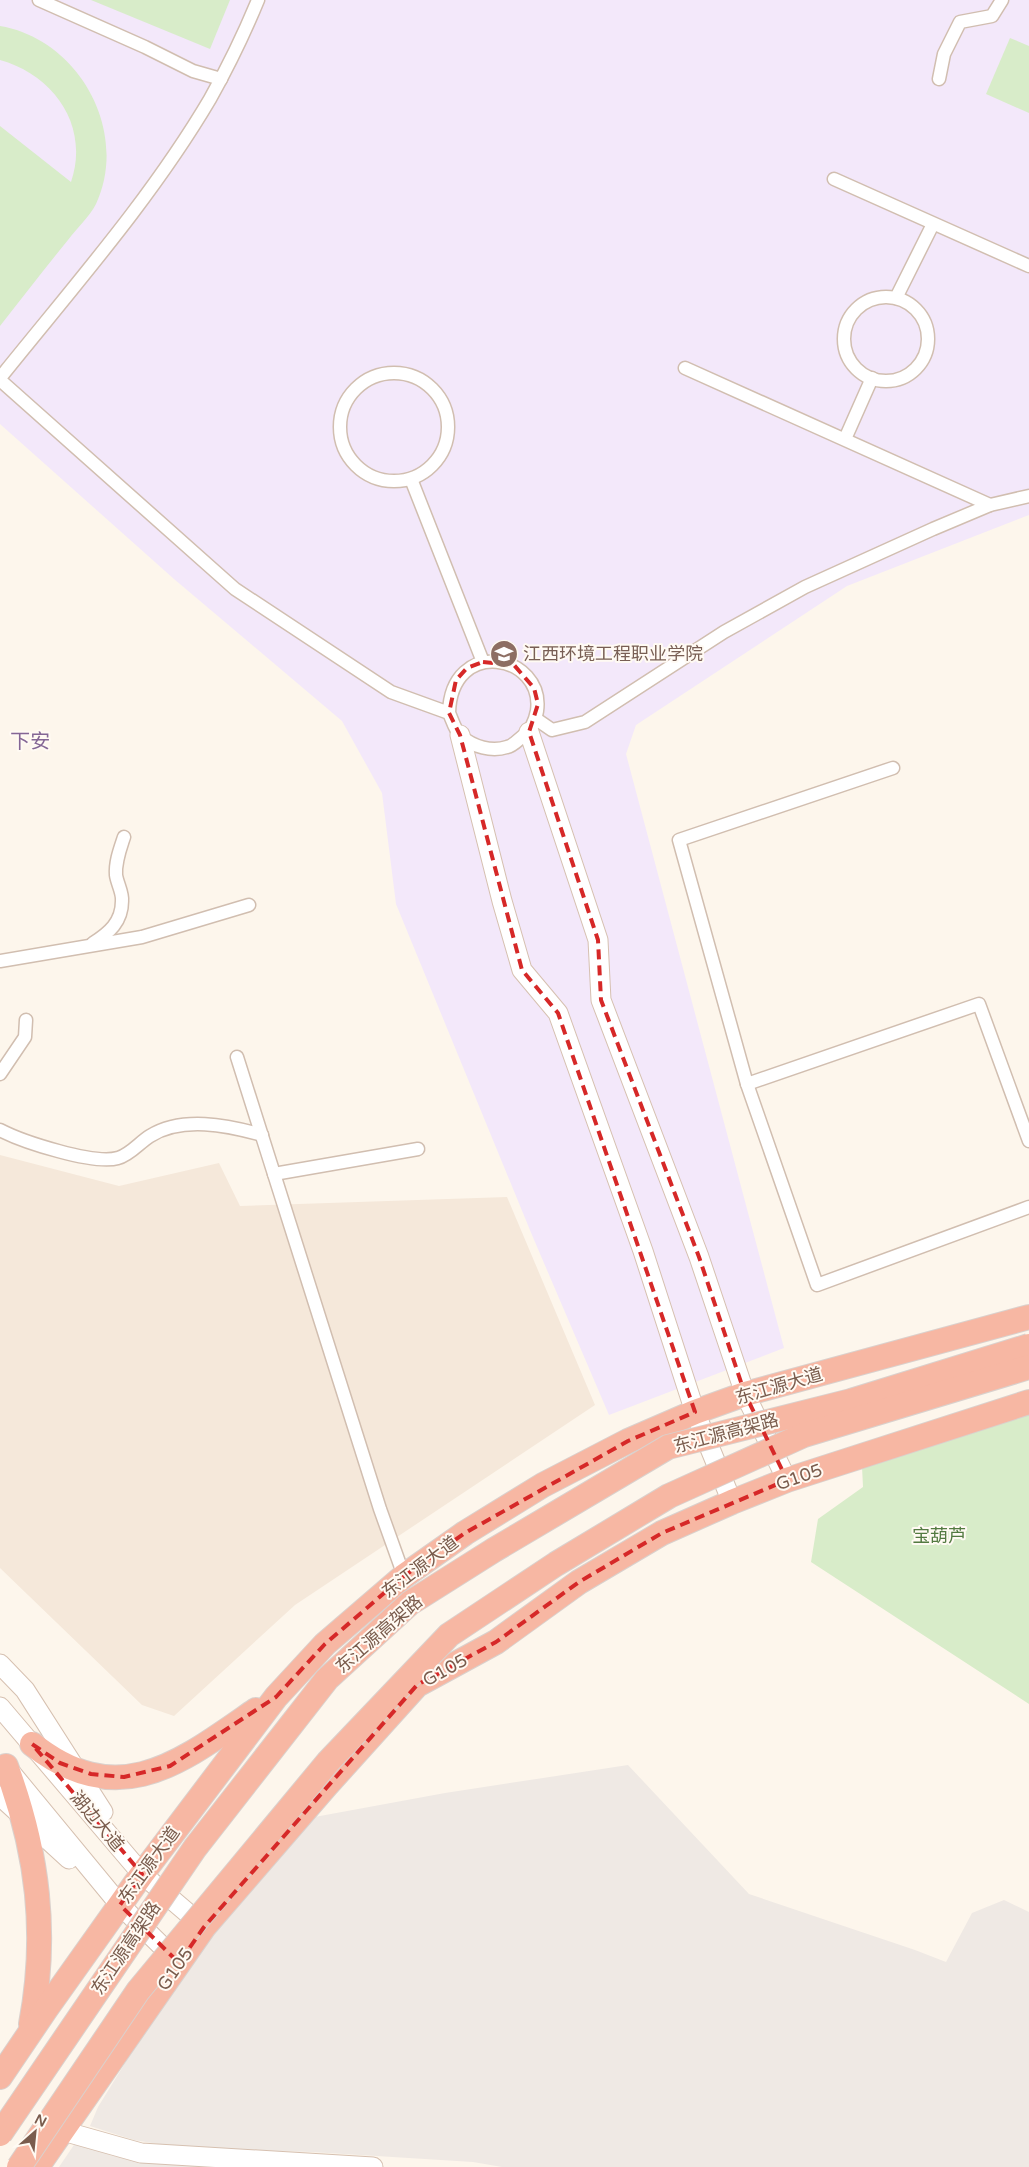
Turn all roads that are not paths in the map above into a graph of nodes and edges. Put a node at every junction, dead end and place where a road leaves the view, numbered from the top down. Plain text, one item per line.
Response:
1 (39, 0) edge
2 (258, 0) edge
3 (1002, 0) edge
4 (221, 79) junction
5 (938, 79) dead end
6 (834, 179) dead end
7 (933, 224) junction
8 (1029, 266) edge
9 (896, 298) junction
10 (685, 368) dead end
11 (872, 378) junction
12 (0, 379) edge
13 (845, 439) junction
14 (411, 479) junction
15 (1029, 496) edge
16 (990, 505) junction
17 (483, 662) junction
18 (449, 712) junction
19 (532, 726) junction
20 (460, 735) junction
21 (893, 768) dead end
22 (124, 837) dead end
23 (249, 905) dead end
24 (87, 947) junction
25 (0, 960) edge
26 (26, 1020) dead end
27 (237, 1057) dead end
28 (0, 1074) edge
29 (747, 1084) junction
30 (0, 1130) edge
31 (262, 1135) junction
32 (1029, 1141) edge
33 (418, 1149) dead end
34 (274, 1174) junction
35 (1029, 1206) edge
36 (1029, 1317) edge
37 (1029, 1330) edge
38 (1029, 1346) edge
39 (1029, 1367) edge
40 (804, 1378) junction
41 (1029, 1388) edge
42 (745, 1394) junction
43 (1029, 1402) edge
44 (1029, 1410) edge
45 (695, 1412) junction
46 (917, 1445) dead end
47 (883, 1449) junction
48 (787, 1480) junction
49 (732, 1502) junction
50 (404, 1576) junction
51 (0, 1664) edge
52 (276, 1697) junction
53 (0, 1707) edge
54 (32, 1744) junction
55 (3, 1763) edge
56 (76, 1770) junction
57 (0, 1796) edge
58 (23, 1816) junction
59 (142, 1874) junction
60 (120, 1904) junction
61 (204, 1927) junction
62 (179, 1963) junction
63 (29, 2034) junction
64 (0, 2077) edge
65 (63, 2131) junction
66 (0, 2134) edge
67 (19, 2167) edge
68 (37, 2167) edge
69 (373, 2167) edge

1 - 4 street
2 - 4 street
3 - 5 street
4 - 12 street
6 - 7 street
7 - 8 street
7 - 9 street
9 - 11 street
9 - 11 street
10 - 13 street
11 - 13 street
12 - 18 street
13 - 16 street
14 - 14 street
14 - 17 street
15 - 16 street
16 - 19 street
17 - 18 street
17 - 19 street
18 - 20 street
19 - 20 street
19 - 42 street
20 - 45 street
21 - 29 street
22 - 24 street
23 - 24 street
24 - 25 street
26 - 28 street
27 - 31 street
29 - 32 street
29 - 35 street
30 - 31 street
31 - 34 street
33 - 34 street
34 - 50 street
36 - 40 highway, 东江源大道
37 - 40 highway
38 - 66 highway, 东江源高架路, bridge
39 - 67 highway, 东江源高架路, bridge
40 - 42 highway, 东江源大道
41 - 47 highway
42 - 45 highway, 东江源大道
42 - 48 street
43 - 47 highway, G105 / G105
44 - 46 street
45 - 49 street
45 - 50 highway, 东江源大道
47 - 48 highway, G105 / G105
48 - 49 highway, G105 / G105
49 - 61 highway, G105 / G105
50 - 52 highway, 东江源大道
51 - 56 street
52 - 56 highway
52 - 59 highway, 东江源大道
53 - 54 street, 湖边大道
54 - 56 highway
54 - 59 street, 湖边大道
55 - 58 highway
55 - 60 street, 湖边大道
56 - 59 street
57 - 58 street
58 - 60 street
58 - 63 highway
59 - 60 highway, 东江源大道
59 - 61 street, 湖边大道
60 - 62 street, 湖边大道
60 - 63 highway, 东江源大道
61 - 62 highway, G105 / G105
62 - 65 highway, G105 / G105
63 - 64 highway, 东江源大道
65 - 68 highway, G105 / G105
65 - 69 street

